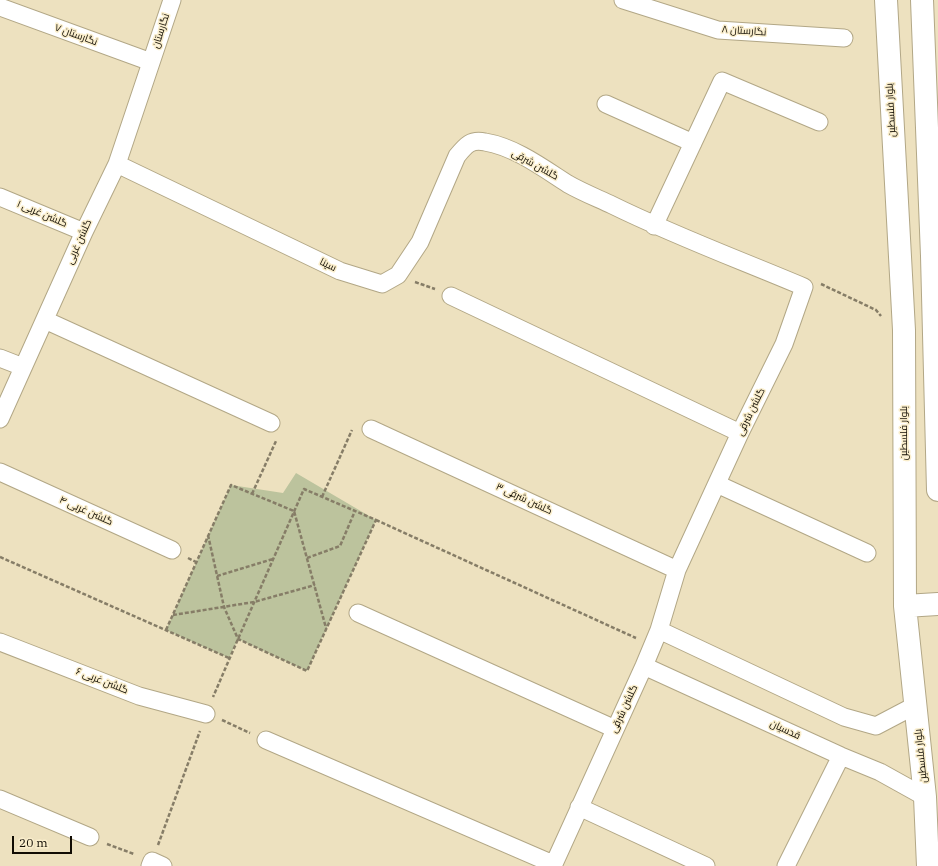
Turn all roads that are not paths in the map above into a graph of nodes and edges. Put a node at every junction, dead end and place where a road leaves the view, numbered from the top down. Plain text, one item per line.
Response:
1 (172, 0) edge
2 (623, 0) edge
3 (886, 0) edge
4 (922, 0) edge
5 (0, 7) edge
6 (844, 38) dead end
7 (151, 62) junction
8 (606, 104) dead end
9 (819, 122) dead end
10 (693, 144) junction
11 (117, 164) junction
12 (933, 194) edge
13 (0, 197) edge
14 (654, 226) junction
15 (84, 232) junction
16 (935, 252) edge
17 (398, 275) joint
18 (451, 296) road end
19 (45, 320) junction
20 (0, 358) edge
21 (23, 367) junction
22 (0, 419) edge
23 (271, 423) road end
24 (371, 428) road end
25 (740, 433) junction
26 (0, 472) edge
27 (717, 484) junction
28 (938, 490) edge
29 (172, 550) dead end
30 (867, 553) dead end
31 (677, 570) junction
32 (938, 604) edge
33 (905, 606) junction
34 (358, 613) dead end
35 (659, 630) junction
36 (0, 642) edge
37 (644, 666) junction
38 (916, 705) junction
39 (206, 714) road end
40 (615, 729) junction
41 (266, 740) road end
42 (841, 756) junction
43 (925, 797) junction
44 (0, 799) edge
45 (579, 807) junction
46 (90, 837) road end
47 (553, 865) edge
48 (706, 866) edge
49 (786, 866) edge
50 (928, 866) edge

1 - 7 street, نگارستان
2 - 6 street, نگارستان ۸
3 - 33 main road, بلوار فلسطین
4 - 12 main road
5 - 7 street, نگارستان ۷
7 - 11 street, گلشن غربی
8 - 10 street
9 - 10 street
10 - 14 street
11 - 15 street, گلشن غربی
11 - 17 street, سینا
12 - 16 main road
13 - 15 street, گلشن غربی ۱
14 - 17 street, گلشن شرقی
14 - 25 street, گلشن شرقی
15 - 19 street, گلشن غربی
16 - 28 main road
18 - 25 street
19 - 21 street, گلشن غربی
19 - 23 street
20 - 21 street
21 - 22 street, گلشن غربی
24 - 31 street, گلشن شرقی ۳
25 - 27 street, گلشن شرقی
26 - 29 street, گلشن غربی ۴
27 - 30 street
27 - 31 street, گلشن شرقی
31 - 35 street, گلشن شرقی
32 - 33 main road
33 - 38 main road, بلوار فلسطین
34 - 40 street
35 - 37 street, گلشن شرقی
35 - 38 street
36 - 39 street, گلشن غربی ۶
37 - 40 street, گلشن شرقی
37 - 42 street, قدسیان
38 - 43 main road, بلوار فلسطین
40 - 45 street, گلشن شرقی
41 - 47 street
42 - 43 street, قدسیان
42 - 49 street
43 - 50 main road, بلوار فلسطین
44 - 46 street
45 - 47 street, گلشن شرقی
45 - 48 street

